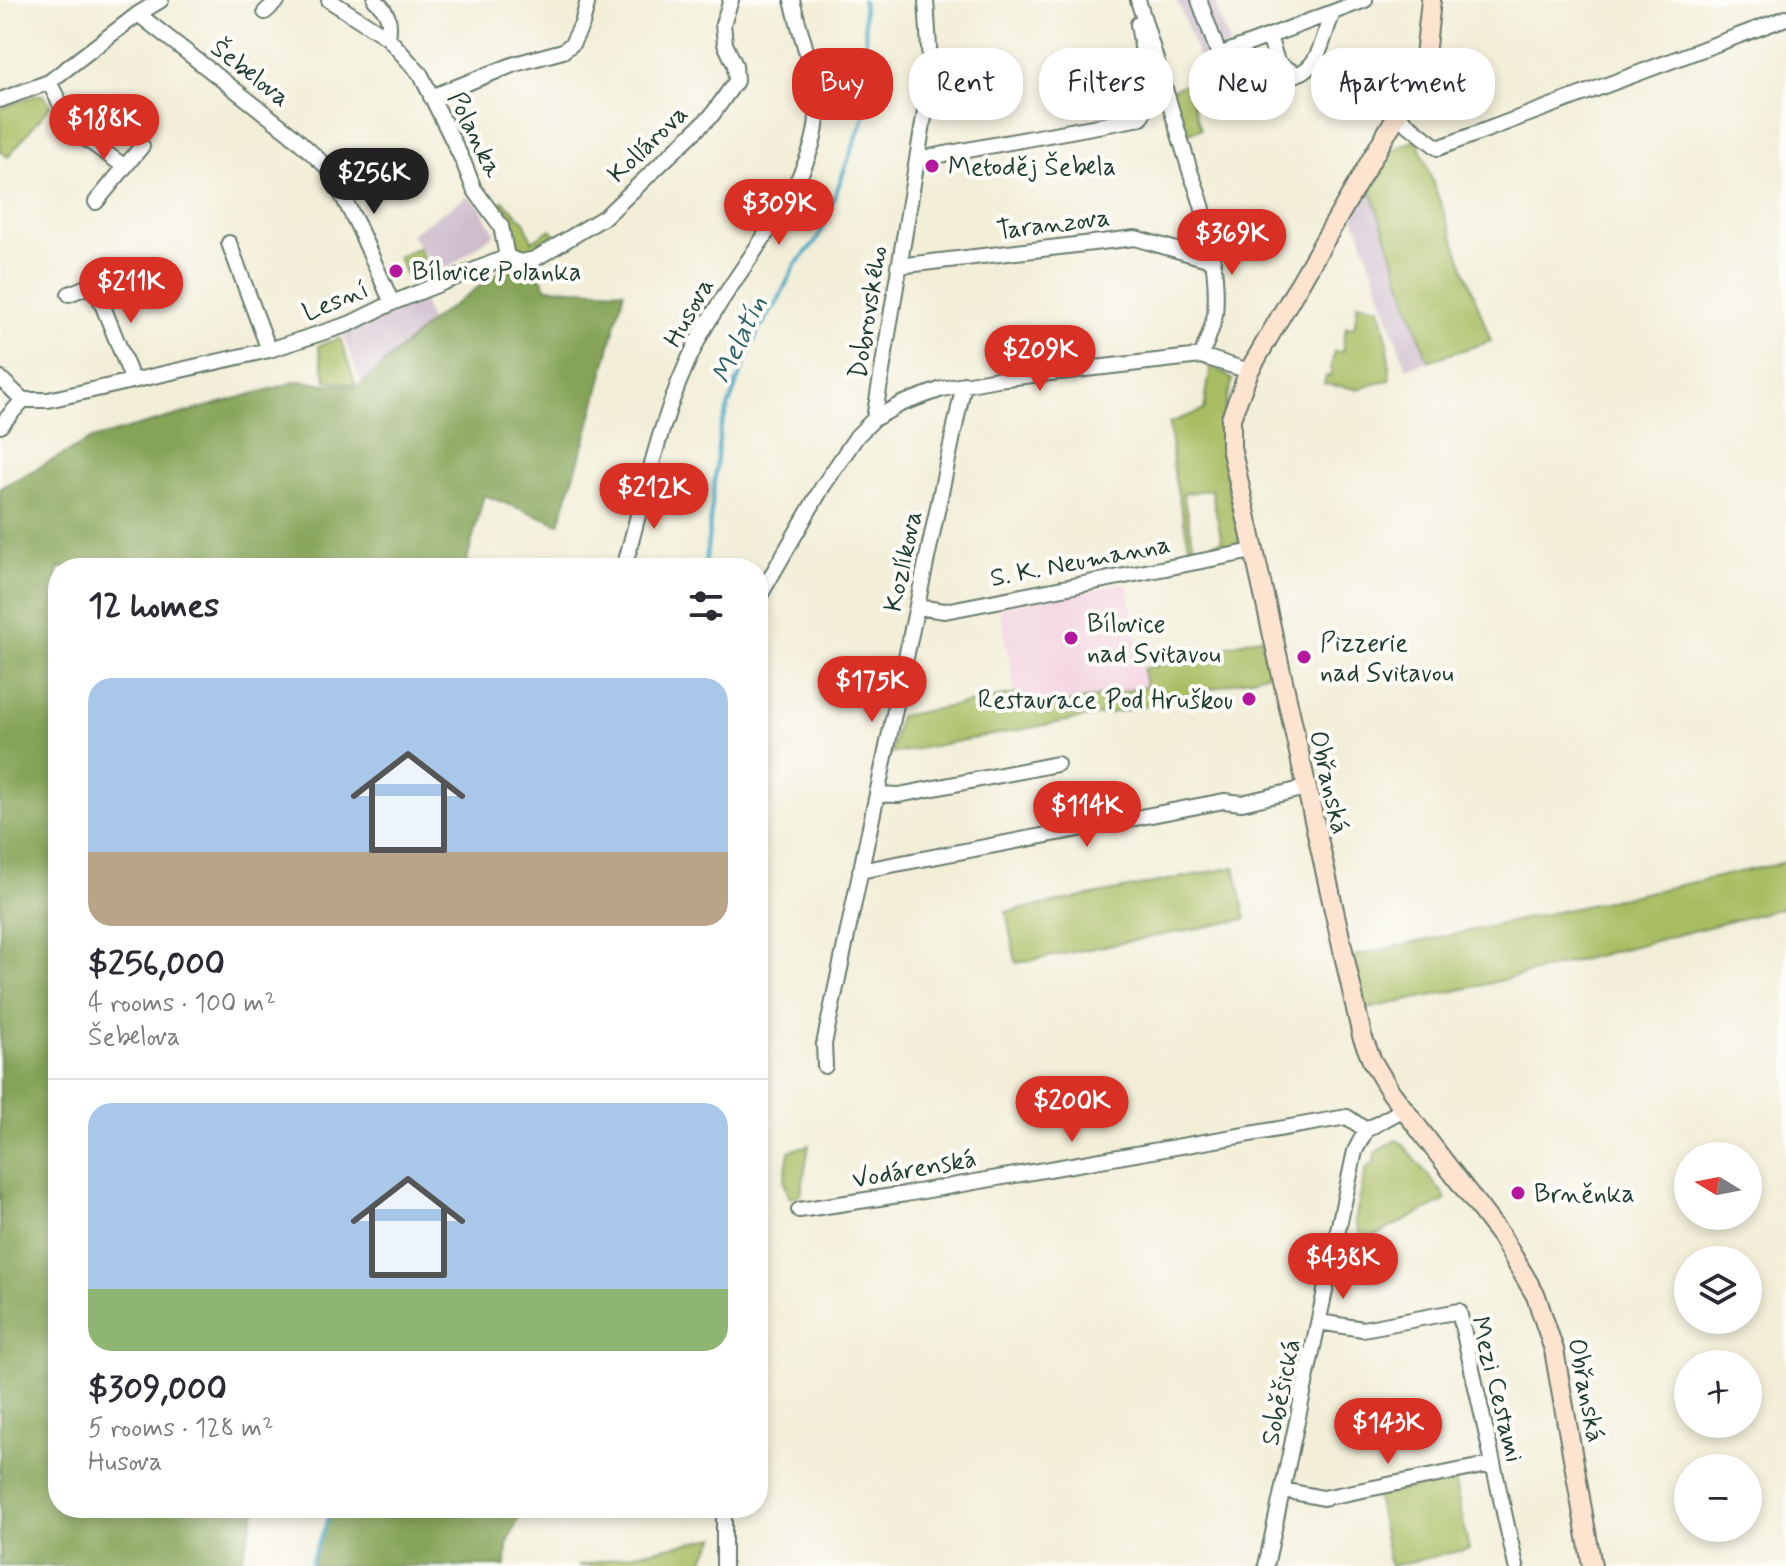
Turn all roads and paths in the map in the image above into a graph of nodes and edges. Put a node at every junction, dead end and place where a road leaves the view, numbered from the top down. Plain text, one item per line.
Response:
1 (161, 0) edge
2 (278, 0) edge
3 (329, 0) edge
4 (375, 0) edge
5 (588, 0) edge
6 (731, 0) edge
7 (792, 0) edge
8 (926, 0) edge
9 (1199, 0) edge
10 (1365, 0) edge
11 (1431, 0) edge
12 (1138, 2) edge
13 (265, 12) dead end
14 (1333, 13) junction
15 (138, 14) junction
16 (1786, 18) edge
17 (1269, 37) junction
18 (388, 38) junction
19 (1426, 48) edge
20 (49, 82) junction
21 (431, 97) junction
22 (0, 100) edge
23 (1395, 120) edge
24 (1402, 120) edge
25 (142, 146) dead end
26 (918, 159) junction
27 (125, 167) junction
28 (96, 202) dead end
29 (229, 243) dead end
30 (507, 257) junction
31 (1211, 260) junction
32 (898, 266) junction
33 (116, 275) dead end
34 (94, 284) junction
35 (69, 294) dead end
36 (392, 303) junction
37 (269, 350) junction
38 (1201, 356) junction
39 (1249, 371) junction
40 (0, 378) edge
41 (133, 381) junction
42 (964, 384) junction
43 (23, 400) junction
44 (874, 419) junction
45 (0, 426) edge
46 (1253, 551) junction
47 (627, 558) edge
48 (768, 582) edge
49 (917, 607) junction
50 (1057, 764) dead end
51 (1306, 788) junction
52 (877, 794) junction
53 (860, 871) junction
54 (825, 1066) dead end
55 (1402, 1110) junction
56 (1366, 1130) junction
57 (799, 1210) dead end
58 (1319, 1322) junction
59 (1493, 1464) junction
60 (1283, 1490) junction
61 (724, 1518) edge
62 (724, 1566) edge
63 (1266, 1566) edge
64 (1516, 1566) edge
65 (1592, 1566) edge

1 - 15 street
2 - 13 street
3 - 18 street, Polanka
4 - 18 street, Polanka
5 - 21 street
6 - 30 street, Kollárova
7 - 47 street, Husova
8 - 26 street, Dobrovského
9 - 17 street
10 - 14 street
11 - 19 main road, Obřanská
12 - 26 street
12 - 31 street
14 - 17 street
14 - 17 street
15 - 20 street
15 - 36 street, Šebelova
16 - 24 street
18 - 21 street, Polanka
20 - 22 street
20 - 27 street
21 - 30 street, Polanka
23 - 39 main road, Obřanská
25 - 27 street
26 - 32 street, Dobrovského
27 - 28 street
29 - 37 street
30 - 36 street, Lesní
31 - 32 street, Taranzova
31 - 38 street
32 - 44 street, Dobrovského
33 - 34 street
34 - 35 street
34 - 41 street
36 - 37 street, Lesní
37 - 41 street, Lesní
38 - 39 street
38 - 42 street
39 - 46 main road, Obřanská
40 - 43 street
41 - 43 street, Lesní
42 - 44 street
42 - 49 street, Kozlíkova
43 - 45 street
44 - 48 street, Dobrovského
46 - 49 street, S. K. Neumanna
46 - 51 main road, Obřanská
49 - 52 street, Kozlíkova
50 - 52 street
51 - 53 street
51 - 55 main road, Obřanská
52 - 53 street, Kozlíkova
53 - 54 street, Kozlíkova
55 - 56 street
55 - 65 main road, Obřanská
56 - 57 street, Vodárenská
56 - 58 street, Soběšická
58 - 59 street, Mezi Cestami
58 - 60 street, Soběšická
59 - 60 street
59 - 64 street, Mezi Cestami
60 - 63 street, Soběšická
61 - 62 street

